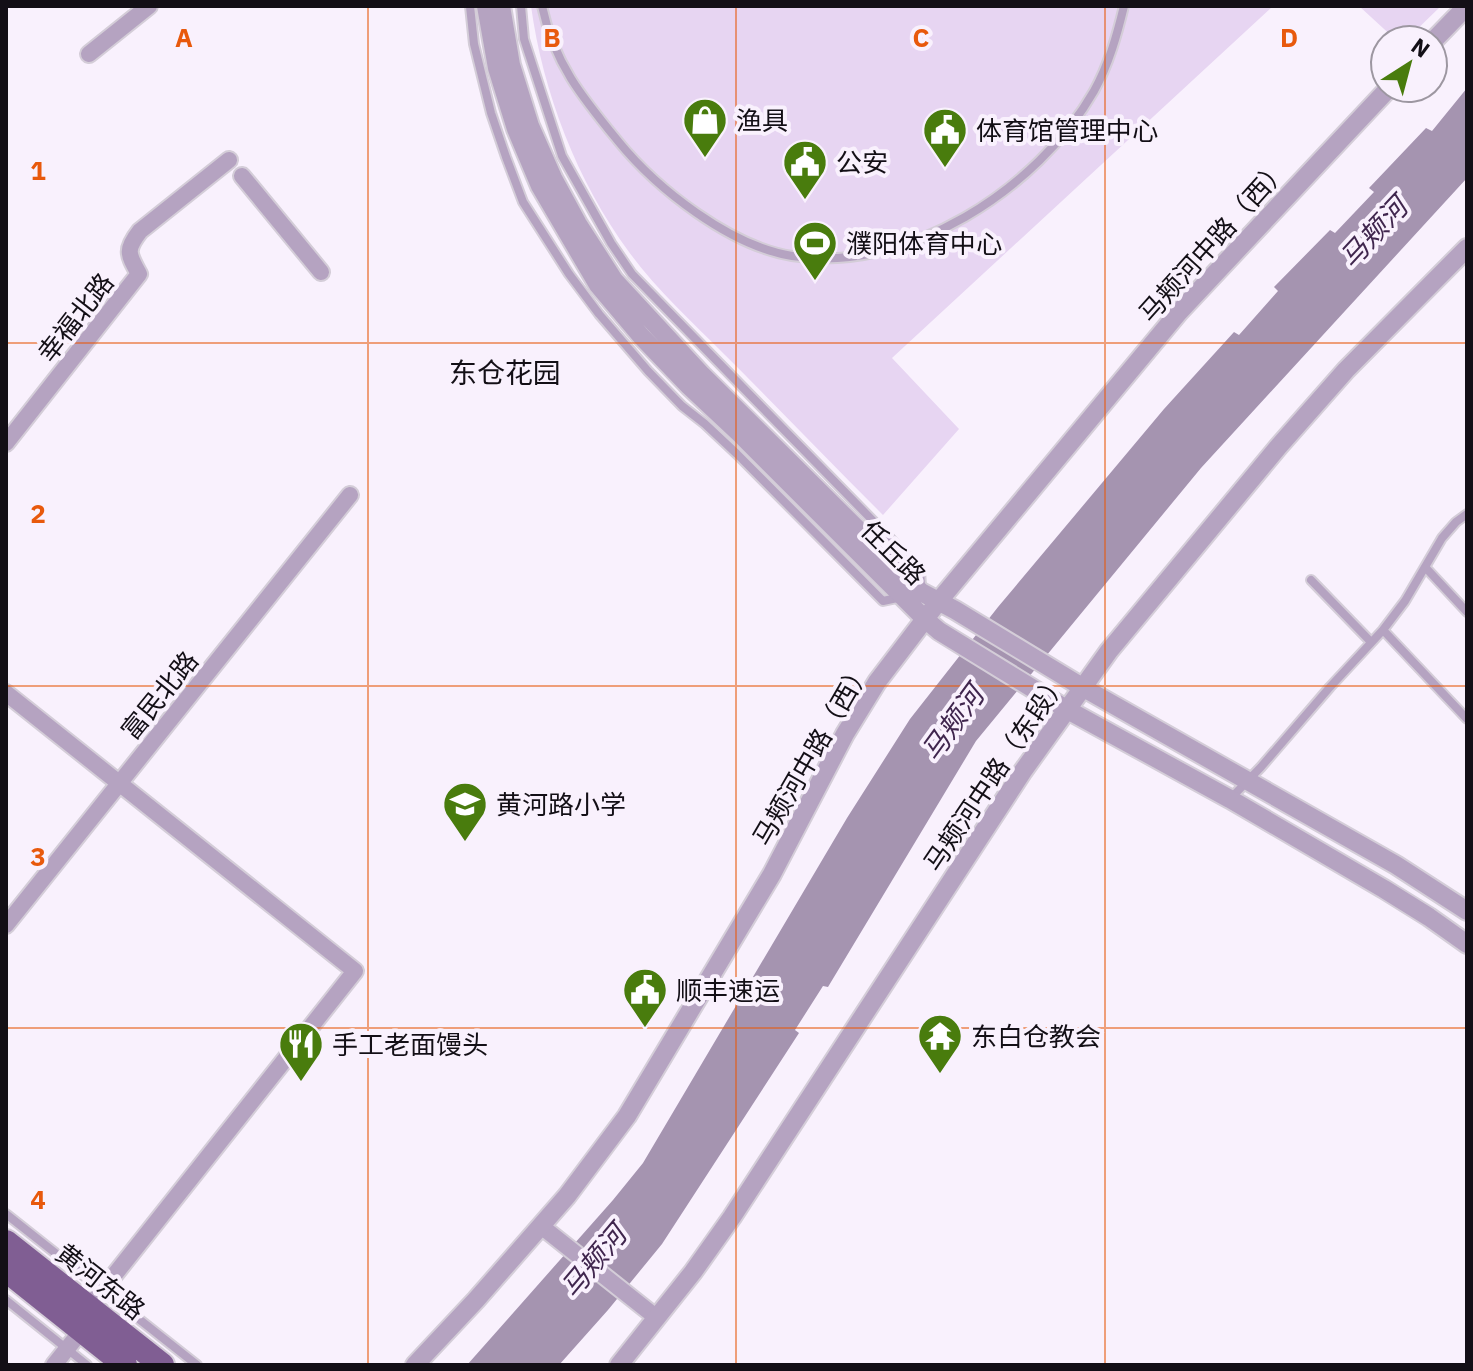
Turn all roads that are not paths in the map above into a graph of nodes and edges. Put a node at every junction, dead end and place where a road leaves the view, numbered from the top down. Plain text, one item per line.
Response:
1 (149, 6) edge
2 (470, 6) edge
3 (486, 6) edge
4 (501, 6) edge
5 (521, 6) edge
6 (542, 6) edge
7 (1124, 6) edge
8 (1467, 6) edge
9 (1449, 25) edge
10 (89, 54) dead end
11 (1374, 104) edge
12 (229, 160) dead end
13 (242, 176) dead end
14 (1467, 248) edge
15 (321, 272) dead end
16 (6, 443) edge
17 (350, 495) dead end
18 (1467, 514) edge
19 (1425, 567) junction
20 (1311, 580) dead end
21 (903, 597) junction
22 (930, 597) junction
23 (1467, 612) edge
24 (932, 625) junction
25 (1383, 630) junction
26 (1371, 642) junction
27 (1082, 687) junction
28 (6, 693) edge
29 (1066, 709) junction
30 (1467, 719) edge
31 (1248, 781) junction
32 (119, 783) junction
33 (1230, 799) junction
34 (1467, 911) edge
35 (6, 925) edge
36 (1463, 932) edge
37 (6, 1214) edge
38 (548, 1232) junction
39 (6, 1242) edge
40 (6, 1270) edge
41 (6, 1300) edge
42 (657, 1318) junction
43 (85, 1319) junction
44 (54, 1365) edge
45 (87, 1365) edge
46 (125, 1365) edge
47 (162, 1365) edge
48 (197, 1365) edge
49 (415, 1365) edge
50 (619, 1365) edge

1 - 10 street
2 - 21 lane
3 - 21 street, 任丘路
4 - 22 street, 任丘路
5 - 22 lane
6 - 7 lane
8 - 9 street
11 - 22 street, 马颊河中路（西）
12 - 16 street, 幸福北路
13 - 15 street
14 - 27 street, 马颊河中路（东段）
17 - 32 street, 富民北路
18 - 19 lane
19 - 23 lane
19 - 25 lane
20 - 26 lane
21 - 24 street, 任丘路
22 - 24 street, 马颊河中路（西）
22 - 27 street, 任丘路
24 - 29 street, 任丘路
24 - 38 street, 马颊河中路（西）
25 - 26 lane
25 - 30 lane
26 - 31 lane
27 - 29 street, 马颊河中路（东段）
27 - 31 street, 任丘路
28 - 32 street
29 - 33 street, 任丘路
29 - 42 street, 马颊河中路（东段）
31 - 33 lane
31 - 34 street, 任丘路
32 - 35 street, 富民北路
32 - 43 street
33 - 36 street, 任丘路
37 - 43 lane
38 - 42 street
38 - 49 street, 马颊河中路（西）
39 - 43 main road, 黄河东路
40 - 43 main road, 黄河东路
41 - 43 lane
42 - 50 street, 马颊河中路（东段）
43 - 44 street
43 - 45 lane
43 - 46 main road, 黄河东路
43 - 47 main road, 黄河东路
43 - 48 lane

